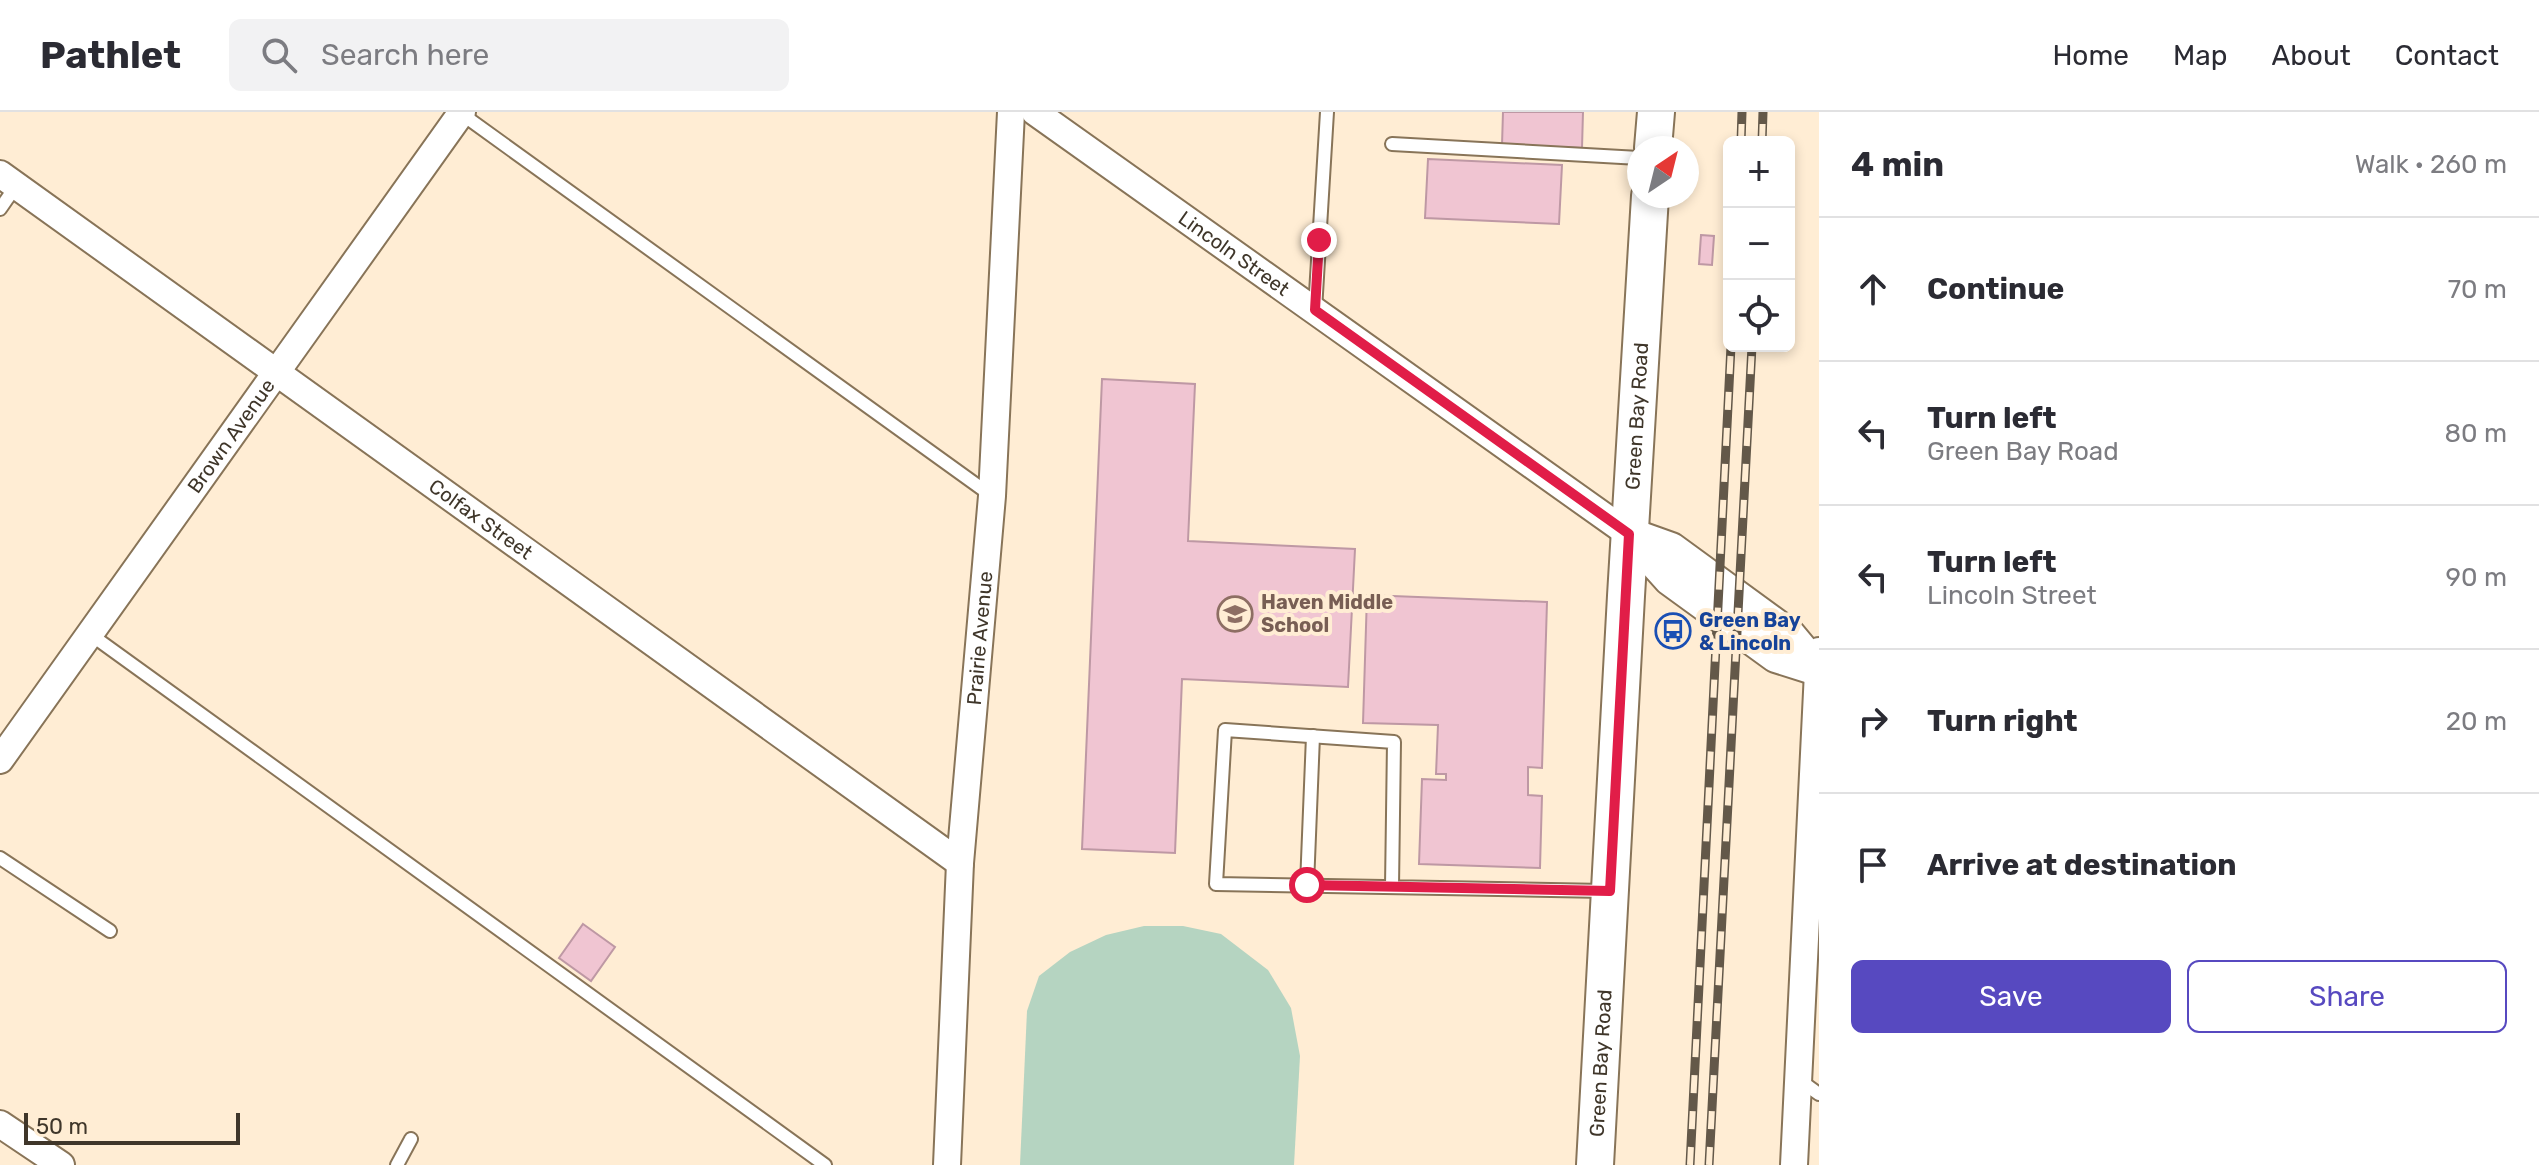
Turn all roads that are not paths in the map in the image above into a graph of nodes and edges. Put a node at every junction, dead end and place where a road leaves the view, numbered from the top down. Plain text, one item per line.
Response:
1 (1011, 112) edge
2 (1035, 112) edge
3 (1327, 112) edge
4 (1656, 112) edge
5 (461, 113) edge
6 (1654, 136) edge
7 (1392, 144) dead end
8 (1627, 157) edge
9 (8, 180) edge
10 (1649, 208) edge
11 (0, 209) edge
12 (1315, 310) junction
13 (276, 373) junction
14 (992, 496) junction
15 (1629, 534) junction
16 (90, 634) junction
17 (1818, 663) edge
18 (1313, 736) junction
19 (0, 760) edge
20 (0, 858) edge
21 (960, 863) junction
22 (1307, 885) junction
23 (1392, 887) junction
24 (1610, 891) junction
25 (110, 931) dead end
26 (1809, 1086) edge
27 (0, 1124) edge
28 (411, 1139) dead end
29 (61, 1165) edge
30 (397, 1165) edge
31 (825, 1165) edge
32 (947, 1165) edge
33 (1595, 1165) edge
34 (1794, 1165) edge

1 - 14 street, Prairie Avenue
2 - 12 street, Lincoln Street
3 - 12 lane
4 - 6 main road
5 - 13 street, Brown Avenue
5 - 14 lane
7 - 8 lane
9 - 11 lane
9 - 13 street, Colfax Street
10 - 15 main road, Green Bay Road
12 - 15 street, Lincoln Street
13 - 16 street, Brown Avenue
13 - 21 street, Colfax Street
14 - 21 street, Prairie Avenue
15 - 17 street, Lincoln Street
15 - 24 main road, Green Bay Road
16 - 19 street, Brown Avenue
16 - 31 lane
17 - 26 street
18 - 22 lane
18 - 22 lane
18 - 23 lane
20 - 25 lane
21 - 32 street, Prairie Avenue
22 - 23 lane
23 - 24 lane
24 - 33 main road, Green Bay Road
26 - 34 street
27 - 29 street
28 - 30 lane

